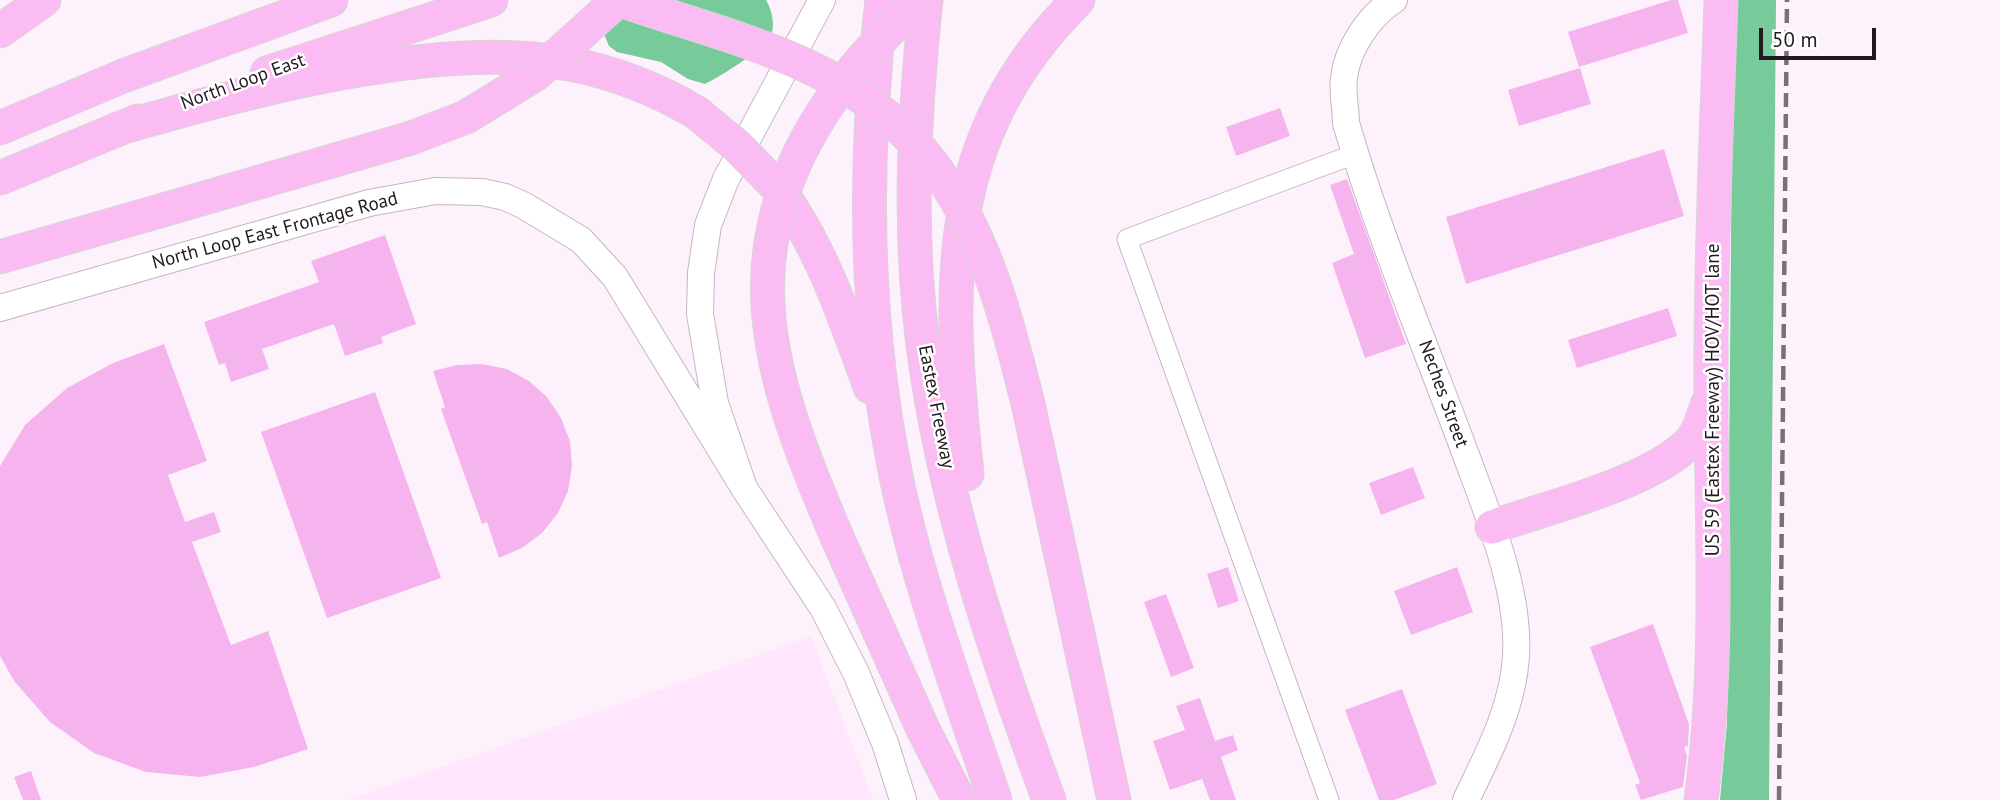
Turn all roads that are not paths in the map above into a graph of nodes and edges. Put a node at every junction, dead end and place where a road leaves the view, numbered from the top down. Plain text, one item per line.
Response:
1 (44, 0) edge
2 (260, 0) edge
3 (331, 0) edge
4 (491, 0) edge
5 (619, 0) edge
6 (822, 0) edge
7 (882, 0) edge
8 (920, 0) edge
9 (926, 0) edge
10 (1078, 0) edge
11 (1394, 0) edge
12 (1721, 0) edge
13 (0, 31) edge
14 (122, 76) junction
15 (0, 128) edge
16 (117, 129) junction
17 (1355, 154) junction
18 (0, 178) edge
19 (0, 257) edge
20 (0, 308) edge
21 (1711, 393) junction
22 (889, 441) junction
23 (744, 488) junction
24 (1492, 527) junction
25 (983, 605) junction
26 (903, 800) edge
27 (959, 800) edge
28 (995, 800) edge
29 (1049, 800) edge
30 (1114, 800) edge
31 (1329, 800) edge
32 (1466, 800) edge
33 (1701, 800) edge

1 - 13 highway
2 - 14 highway
3 - 14 highway
4 - 16 highway, North Loop East
5 - 19 highway, bridge
5 - 30 highway, bridge
6 - 23 main road
7 - 22 highway
8 - 27 highway, bridge
9 - 25 highway, Eastex Freeway
10 - 25 highway
11 - 17 main road, Neches Street
12 - 21 highway, US 59 (Eastex Freeway) HOV/HOT lane
14 - 15 highway
16 - 18 highway, North Loop East
16 - 22 highway, bridge
17 - 24 main road, Neches Street
17 - 31 street
20 - 23 main road, North Loop East Frontage Road
21 - 24 highway
21 - 33 highway, US 59 (Eastex Freeway) HOV/HOT lane
22 - 28 highway
23 - 26 main road
24 - 32 main road, Neches Street
25 - 29 highway, Eastex Freeway

